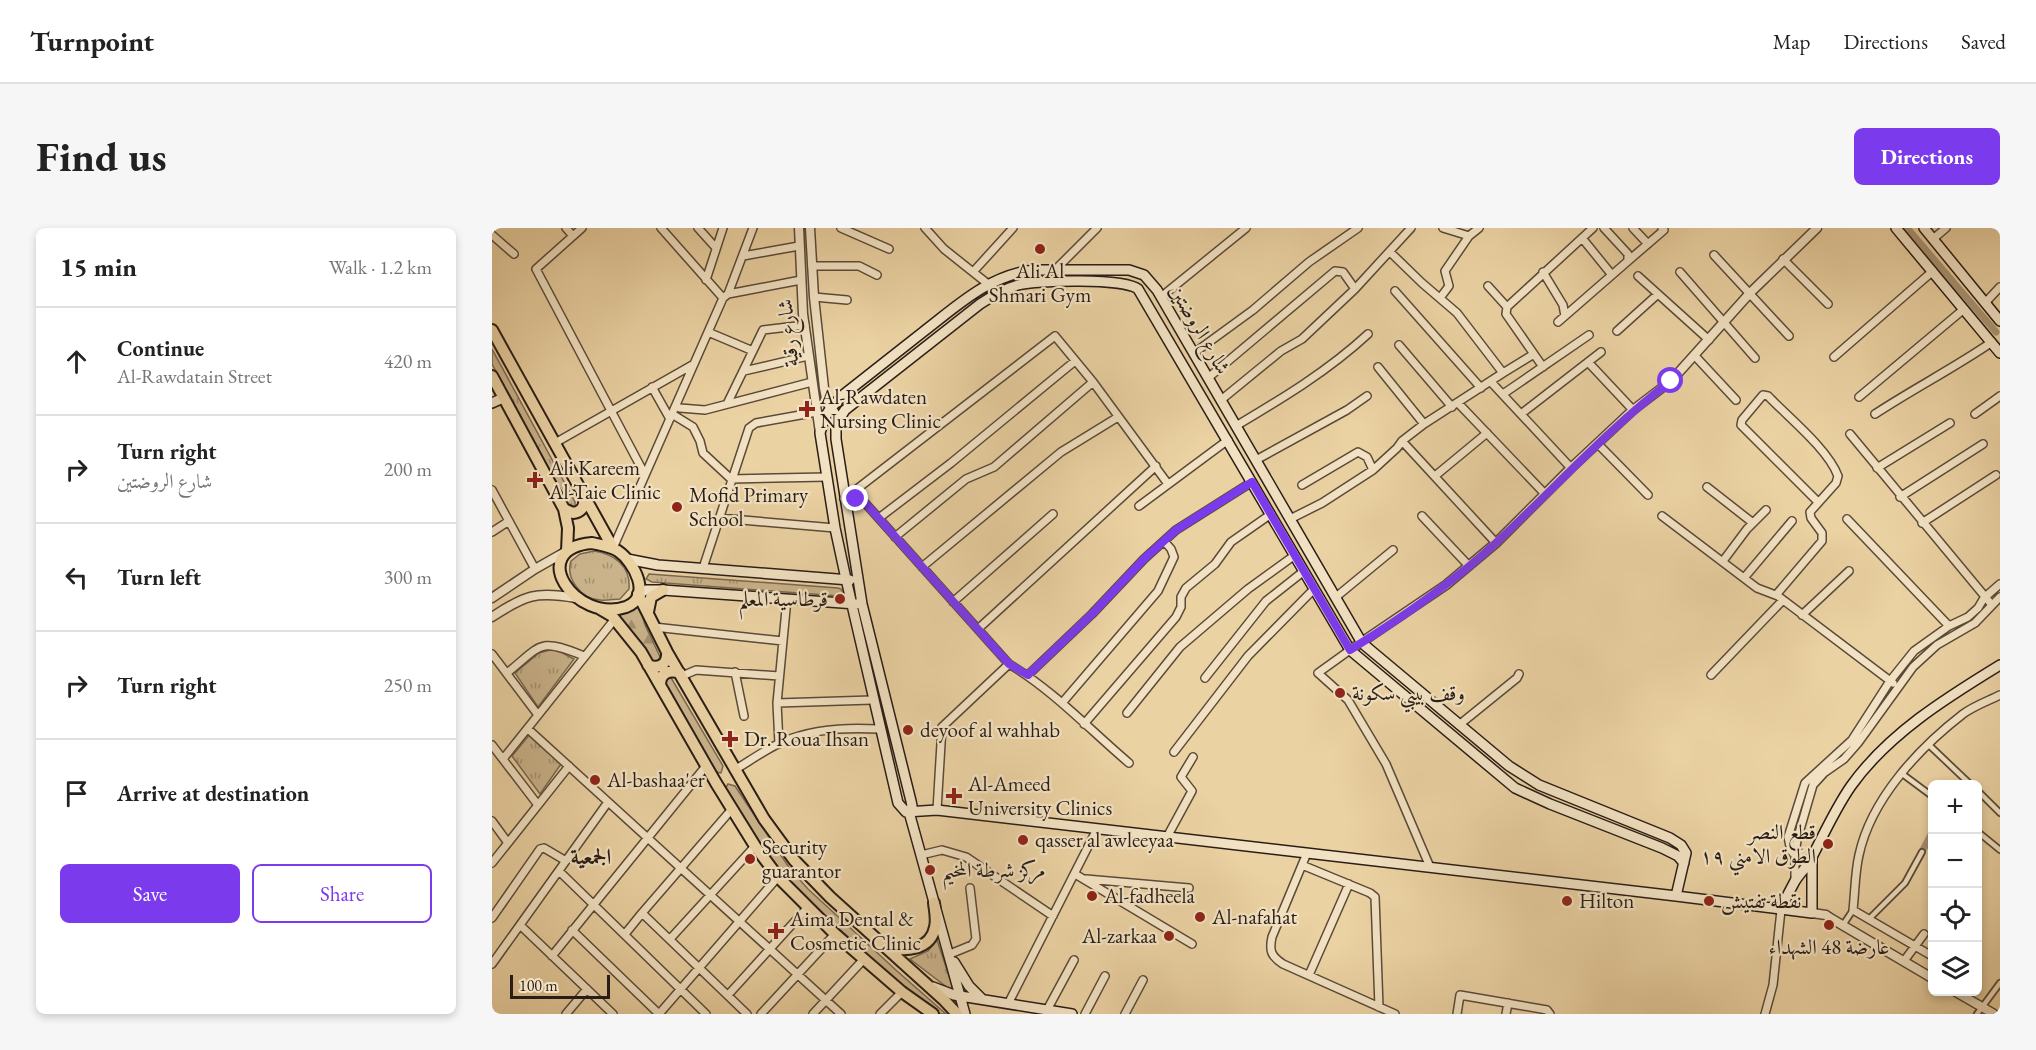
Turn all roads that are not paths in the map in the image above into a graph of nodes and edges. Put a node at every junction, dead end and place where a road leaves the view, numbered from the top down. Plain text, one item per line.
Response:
1 (566, 228) edge
2 (582, 228) edge
3 (661, 228) edge
4 (698, 228) edge
5 (723, 228) edge
6 (753, 228) edge
7 (799, 228) edge
8 (810, 228) edge
9 (841, 228) edge
10 (925, 228) edge
11 (1013, 228) edge
12 (1097, 228) edge
13 (1246, 228) edge
14 (1358, 228) edge
15 (1411, 228) edge
16 (1443, 228) edge
17 (1479, 228) edge
18 (1593, 228) edge
19 (1604, 228) edge
20 (1633, 228) edge
21 (1662, 228) edge
22 (1817, 228) edge
23 (1896, 228) edge
24 (1923, 228) edge
25 (1946, 228) edge
26 (492, 235) edge
27 (573, 236) junction
28 (1469, 236) junction
29 (1581, 238) junction
30 (1933, 239) junction
31 (1647, 244) junction
32 (799, 246) junction
33 (716, 248) junction
34 (889, 249) dead end
35 (1390, 252) junction
36 (514, 254) dead end
37 (1714, 255) dead end
38 (743, 256) junction
39 (1783, 259) junction
40 (1628, 261) junction
41 (812, 266) junction
42 (1055, 270) junction
43 (1933, 271) junction
44 (973, 272) junction
45 (1544, 272) junction
46 (1680, 272) dead end
47 (877, 275) dead end
48 (1612, 275) junction
49 (1638, 276) dead end
50 (706, 280) junction
51 (801, 280) junction
52 (988, 284) junction
53 (1488, 286) dead end
54 (2000, 287) edge
55 (1355, 289) junction
56 (1395, 291) dead end
57 (1750, 293) junction
58 (1658, 294) junction
59 (725, 296) junction
60 (814, 297) junction
61 (1161, 297) junction
62 (1440, 298) junction
63 (847, 300) dead end
64 (1985, 303) junction
65 (1828, 304) dead end
66 (1507, 307) junction
67 (1964, 309) junction
68 (1565, 316) junction
69 (1724, 321) junction
70 (2000, 321) edge
71 (1558, 322) dead end
72 (492, 330) edge
73 (805, 330) junction
74 (1617, 331) dead end
75 (708, 332) junction
76 (818, 334) junction
77 (1368, 334) dead end
78 (2000, 334) edge
79 (1589, 335) dead end
80 (1789, 336) dead end
81 (1989, 338) junction
82 (1709, 340) junction
83 (1399, 345) dead end
84 (753, 351) junction
85 (1601, 352) dead end
86 (1194, 353) junction
87 (2000, 353) edge
88 (1534, 354) junction
89 (808, 356) junction
90 (1695, 356) junction
91 (1834, 357) dead end
92 (1755, 358) dead end
93 (1075, 361) junction
94 (1588, 362) junction
95 (694, 364) junction
96 (1378, 367) dead end
97 (1543, 367) junction
98 (744, 370) junction
99 (1503, 374) junction
100 (1208, 378) junction
101 (493, 380) edge
102 (812, 382) junction
103 (1093, 382) junction
104 (1491, 382) junction
105 (652, 387) junction
106 (1480, 388) junction
107 (1503, 394) junction
108 (1367, 396) dead end
109 (2000, 396) edge
110 (1859, 397) dead end
111 (503, 398) junction
112 (837, 400) junction
113 (1221, 400) junction
114 (1736, 400) dead end
115 (728, 402) junction
116 (492, 404) edge
117 (1455, 405) junction
118 (675, 406) junction
119 (830, 408) junction
120 (845, 410) junction
121 (1633, 410) junction
122 (611, 411) junction
123 (817, 412) junction
124 (1521, 414) junction
125 (1875, 414) dead end
126 (1975, 414) dead end
127 (671, 416) junction
128 (1118, 417) junction
129 (1950, 423) dead end
130 (836, 424) junction
131 (1424, 424) junction
132 (1236, 426) junction
133 (821, 430) junction
134 (1487, 433) junction
135 (1850, 434) dead end
136 (1228, 440) junction
137 (1402, 441) junction
138 (555, 443) junction
139 (1598, 444) junction
140 (1983, 444) dead end
141 (1256, 460) junction
142 (1156, 466) junction
143 (1571, 468) junction
144 (1877, 468) junction
145 (1373, 470) junction
146 (645, 475) junction
147 (1996, 475) dead end
148 (1435, 476) junction
149 (827, 477) junction
150 (731, 479) junction
151 (1252, 482) junction
152 (1168, 484) junction
153 (1302, 485) dead end
154 (1707, 487) dead end
155 (492, 490) edge
156 (1545, 494) junction
157 (1648, 495) dead end
158 (1900, 497) junction
159 (844, 498) junction
160 (584, 499) junction
161 (1818, 502) junction
162 (1139, 506) dead end
163 (564, 509) junction
164 (1766, 510) dead end
165 (1053, 514) dead end
166 (1271, 514) junction
167 (1422, 516) dead end
168 (1662, 516) dead end
169 (719, 518) junction
170 (879, 518) junction
171 (1290, 519) junction
172 (1847, 519) dead end
173 (509, 520) junction
174 (1792, 521) dead end
175 (1753, 523) junction
176 (1922, 523) junction
177 (835, 528) junction
178 (492, 532) edge
179 (895, 537) junction
180 (1164, 541) junction
181 (1496, 543) junction
182 (613, 548) junction
183 (1393, 550) dead end
184 (567, 551) junction
185 (1295, 555) junction
186 (627, 559) junction
187 (1723, 561) junction
188 (1468, 565) junction
189 (922, 567) junction
190 (703, 568) junction
191 (535, 570) junction
192 (1304, 571) junction
193 (1849, 571) dead end
194 (1744, 578) junction
195 (846, 579) junction
196 (858, 580) junction
197 (2000, 584) edge
198 (1314, 589) junction
199 (663, 590) junction
200 (638, 594) junction
201 (1336, 597) junction
202 (1779, 597) junction
203 (2000, 597) edge
204 (492, 598) edge
205 (576, 598) junction
206 (1984, 598) junction
207 (787, 599) junction
208 (953, 602) junction
209 (851, 603) junction
210 (862, 604) junction
211 (1992, 605) junction
212 (600, 609) junction
213 (648, 615) junction
214 (1802, 615) junction
215 (492, 617) edge
216 (614, 620) junction
217 (1949, 626) junction
218 (654, 627) junction
219 (978, 629) junction
220 (783, 641) junction
221 (1362, 643) junction
222 (1350, 650) junction
223 (667, 652) junction
224 (492, 654) edge
225 (584, 656) junction
226 (1009, 664) junction
227 (648, 665) junction
228 (2000, 665) edge
229 (735, 672) junction
230 (507, 674) junction
231 (1519, 674) dead end
232 (681, 675) junction
233 (779, 675) junction
234 (1028, 675) junction
235 (1711, 675) dead end
236 (1205, 678) dead end
237 (1890, 681) junction
238 (660, 685) junction
239 (1898, 686) junction
240 (2000, 695) edge
241 (872, 700) junction
242 (777, 703) junction
243 (1062, 703) junction
244 (1126, 713) dead end
245 (538, 715) junction
246 (744, 716) dead end
247 (1084, 724) junction
248 (1459, 725) junction
249 (528, 729) junction
250 (879, 729) junction
251 (779, 744) junction
252 (492, 745) edge
253 (1929, 745) junction
254 (1174, 752) dead end
255 (1193, 757) dead end
256 (503, 759) junction
257 (1129, 763) dead end
258 (569, 766) junction
259 (705, 766) junction
260 (736, 769) junction
261 (1901, 772) junction
262 (1966, 780) edge
263 (1928, 793) edge
264 (1982, 797) edge
265 (608, 802) junction
266 (538, 805) junction
267 (732, 809) junction
268 (937, 810) junction
269 (909, 812) junction
270 (2000, 813) edge
271 (492, 821) edge
272 (1097, 829) junction
273 (1980, 834) edge
274 (647, 837) junction
275 (1167, 837) junction
276 (508, 843) junction
277 (755, 846) junction
278 (2000, 850) edge
279 (1922, 852) dead end
280 (1307, 853) junction
281 (921, 855) junction
282 (1795, 855) junction
283 (1812, 858) junction
284 (566, 861) junction
285 (492, 863) edge
286 (1684, 863) junction
287 (1302, 865) junction
288 (1430, 867) junction
289 (680, 868) junction
290 (559, 871) junction
291 (1075, 874) junction
292 (778, 877) junction
293 (1084, 879) junction
294 (1796, 880) junction
295 (1349, 884) junction
296 (970, 888) dead end
297 (1189, 888) dead end
298 (710, 895) junction
299 (1676, 896) junction
300 (934, 903) junction
301 (593, 904) junction
302 (807, 908) junction
303 (1781, 910) junction
304 (1853, 910) junction
305 (642, 913) junction
306 (1812, 913) junction
307 (1053, 916) junction
308 (492, 918) edge
309 (1870, 918) junction
310 (739, 921) junction
311 (520, 925) junction
312 (1843, 925) junction
313 (572, 930) junction
314 (625, 934) junction
315 (835, 934) junction
316 (1924, 934) dead end
317 (670, 939) junction
318 (881, 944) junction
319 (1192, 944) dead end
320 (1916, 945) junction
321 (769, 949) junction
322 (948, 950) junction
323 (1928, 953) edge
324 (552, 956) junction
325 (864, 959) junction
326 (1074, 960) dead end
327 (1904, 961) junction
328 (492, 964) edge
329 (700, 967) junction
330 (797, 974) junction
331 (1309, 975) junction
332 (1105, 976) dead end
333 (1928, 976) edge
334 (922, 980) junction
335 (1143, 981) dead end
336 (2000, 983) edge
337 (587, 989) junction
338 (681, 989) junction
339 (902, 992) junction
340 (728, 995) junction
341 (960, 996) junction
342 (1961, 996) edge
343 (825, 1000) junction
344 (987, 1001) junction
345 (1508, 1003) junction
346 (1008, 1004) junction
347 (1379, 1007) junction
348 (1047, 1010) junction
349 (1979, 1010) edge
350 (1029, 1011) edge
351 (566, 1014) edge
352 (612, 1014) edge
353 (659, 1014) edge
354 (706, 1014) edge
355 (747, 1014) edge
356 (761, 1014) edge
357 (813, 1014) edge
358 (841, 1014) edge
359 (880, 1014) edge
360 (933, 1014) edge
361 (957, 1014) edge
362 (967, 1014) edge
363 (1071, 1014) edge
364 (1085, 1014) edge
365 (1125, 1014) edge
366 (1395, 1014) edge
367 (1457, 1014) edge
368 (1506, 1014) edge
369 (1550, 1014) edge
370 (1766, 1014) edge
371 (1994, 1014) edge

1 - 27 street
2 - 27 street
3 - 50 street
4 - 33 street
5 - 33 street
6 - 38 street
7 - 32 street, شارع رقية
8 - 41 street, شارع رقية
9 - 34 street
10 - 44 street
11 - 44 street
12 - 42 street
13 - 61 street
14 - 86 street
15 - 35 street
16 - 28 street
17 - 28 street
18 - 29 street
19 - 40 street
20 - 31 street
21 - 31 street
22 - 39 street
23 - 43 main road
24 - 30 main road
25 - 30 street
26 - 36 street
27 - 122 street
28 - 62 street
29 - 45 street
29 - 48 street
30 - 64 main road
31 - 40 street
32 - 38 street
32 - 51 street, شارع رقية
33 - 50 street
35 - 55 street
35 - 62 street
37 - 57 street
38 - 59 street
39 - 57 street
39 - 65 street
40 - 48 street
41 - 47 street
41 - 60 street, شارع رقية
42 - 52 main road, شارع الروضتين
42 - 61 main road, شارع الروضتين
43 - 67 main road
43 - 91 street
44 - 52 street
45 - 66 street
45 - 68 street
46 - 69 street
48 - 68 street
49 - 58 street
50 - 59 street
51 - 59 street
51 - 73 street, شارع رقية
52 - 112 main road, شارع الروضتين
53 - 66 street
54 - 64 street
55 - 100 street
55 - 113 street
56 - 106 street
57 - 69 street
57 - 80 street
58 - 74 street
58 - 82 street
59 - 75 street
60 - 63 street
60 - 76 street, شارع رقية
61 - 86 main road, شارع الروضتين
62 - 99 street
64 - 70 main road
66 - 88 street
67 - 81 main road
67 - 110 street
68 - 71 street
69 - 82 street
69 - 92 street
72 - 138 main road
73 - 76 street
73 - 84 street
73 - 89 street, شارع رقية
75 - 84 street
75 - 95 street
76 - 119 street, شارع رقية
77 - 132 street
78 - 81 main road
79 - 97 street
81 - 87 main road
81 - 125 street
82 - 90 street
83 - 117 street
84 - 98 street
85 - 94 street
86 - 100 main road, شارع الروضتين
88 - 97 street
88 - 99 street
89 - 98 street
89 - 102 street, شارع رقية
90 - 114 street
90 - 121 street
93 - 103 street
93 - 159 street
93 - 170 street
94 - 121 street
94 - 124 street
95 - 105 street
95 - 118 street
96 - 131 street
97 - 107 street
98 - 115 street
99 - 104 street
100 - 113 main road, شارع الروضتين
101 - 111 main road
102 - 115 street
102 - 123 street, شارع رقية
103 - 128 street
103 - 179 street
104 - 106 street
104 - 107 street
105 - 122 street
105 - 127 street
106 - 117 street
107 - 124 street
108 - 141 street
109 - 126 street
111 - 116 main road
111 - 163 main road
112 - 119 main road, شارع الروضتين
112 - 120 main road
113 - 132 main road, شارع الروضتين
115 - 118 street
117 - 131 street
117 - 134 street
118 - 127 street
119 - 130 street, شارع رقية
119 - 133 main road, شارع الروضتين
120 - 130 main road, شارع الروضتين
120 - 136 main road, شارع الروضتين
121 - 139 street
122 - 138 street
122 - 146 street
123 - 133 street, شارع رقية
123 - 150 street
124 - 143 street
127 - 146 street
127 - 150 street
128 - 142 street
128 - 189 street
129 - 144 street
130 - 133 main road
130 - 159 main road
131 - 137 street
132 - 141 main road, شارع الروضتين
133 - 149 main road
134 - 148 street
134 - 156 street
135 - 144 street
136 - 151 main road, شارع الروضتين
136 - 152 street
137 - 145 street
137 - 148 street
138 - 160 main road
139 - 143 street
139 - 157 street
140 - 158 street
141 - 171 main road, شارع الروضتين
142 - 152 street
142 - 219 street
143 - 156 street
144 - 158 street
145 - 153 street
145 - 171 street
146 - 182 street
147 - 176 street
148 - 181 street
149 - 150 street
149 - 177 main road
150 - 169 street
151 - 166 main road, شارع الروضتين
151 - 180 street
152 - 162 street
154 - 175 street
155 - 173 street
156 - 181 street
158 - 176 street
159 - 170 street
159 - 196 main road
160 - 163 main road
160 - 182 main road
161 - 161 street
161 - 202 street
163 - 184 main road
164 - 175 street
165 - 208 street
166 - 185 main road, شارع الروضتين
166 - 247 street
167 - 188 street
168 - 187 street
169 - 177 street
169 - 190 street
170 - 179 street
171 - 201 main road, شارع الروضتين
172 - 217 street
173 - 178 street
173 - 191 street
174 - 194 street
175 - 187 street
176 - 206 street
177 - 195 main road
179 - 189 street
180 - 234 street
180 - 243 street
181 - 188 street
182 - 184 main road
182 - 186 main road
183 - 201 street
184 - 191 street
184 - 205 main road
185 - 192 main road, شارع الروضتين
185 - 244 street
186 - 190 main road
186 - 200 main road
187 - 194 street
188 - 221 street
189 - 208 street
190 - 195 main road
191 - 204 street
192 - 198 main road, شارع الروضتين
192 - 236 street
193 - 214 street
194 - 202 street
195 - 196 main road
195 - 209 main road
196 - 210 main road
197 - 206 street
198 - 222 main road, شارع الروضتين
198 - 254 street
199 - 200 main road
199 - 207 main road
199 - 213 main road
200 - 212 main road
200 - 213 main road
201 - 221 main road, شارع الروضتين
202 - 214 street
202 - 235 street
203 - 211 street
205 - 212 main road
205 - 215 street
206 - 211 street
206 - 217 street
207 - 209 main road
207 - 220 street
208 - 219 street
209 - 210 main road
209 - 241 main road
210 - 269 main road
211 - 239 street
212 - 216 main road
213 - 218 main road
214 - 237 street
216 - 225 street
216 - 227 main road
217 - 237 street
218 - 220 street
218 - 223 main road
219 - 226 street
220 - 233 street
221 - 222 street
221 - 248 main road
222 - 286 main road, شارع الروضتين
222 - 288 street
223 - 227 main road
223 - 232 main road
224 - 230 street
225 - 230 street
225 - 245 street
226 - 234 street
226 - 268 street
227 - 238 main road
228 - 283 main road
229 - 232 street
229 - 233 street
229 - 246 street
230 - 245 street
231 - 248 street
232 - 238 main road
232 - 260 main road
233 - 242 street
234 - 243 street
237 - 239 street
237 - 282 street
238 - 259 main road
239 - 282 street
240 - 253 street
241 - 242 street
241 - 250 main road
242 - 251 street
243 - 247 street
245 - 249 street
247 - 257 street
248 - 286 main road
249 - 256 street
249 - 258 street
250 - 251 street
250 - 269 main road
251 - 260 street
252 - 256 street
253 - 261 street
253 - 262 street
255 - 275 street
256 - 266 street
258 - 265 street
258 - 266 street
259 - 267 main road
259 - 274 street
260 - 318 main road
261 - 263 street
261 - 304 street
264 - 270 street
265 - 274 street
265 - 284 street
266 - 276 street
267 - 277 main road
267 - 289 street
268 - 269 main road
268 - 272 main road
269 - 281 main road
271 - 276 street
272 - 275 main road
272 - 291 street
273 - 278 street
274 - 289 street
274 - 301 street
275 - 280 main road
276 - 285 street
277 - 292 main road
277 - 298 street
279 - 309 street
280 - 287 street
280 - 288 main road
281 - 300 main road
281 - 307 street
282 - 294 street
283 - 294 main road
283 - 306 main road
284 - 290 street
284 - 308 street
286 - 299 main road
287 - 295 street
287 - 331 street
288 - 299 main road
289 - 298 street
289 - 305 street
290 - 301 street
290 - 311 street
291 - 293 street
291 - 307 street
292 - 302 main road
292 - 310 street
293 - 297 street
293 - 319 street
294 - 303 main road
295 - 331 street
295 - 347 street
296 - 322 street
298 - 310 street
298 - 317 street
299 - 303 main road
300 - 318 main road
300 - 322 main road
301 - 313 street
301 - 314 street
302 - 315 main road
302 - 321 street
303 - 306 main road
303 - 370 street
304 - 309 street
304 - 312 street
305 - 314 street
305 - 317 street
306 - 312 street
307 - 346 street
309 - 320 street
310 - 321 street
310 - 329 street
311 - 324 street
311 - 328 street
312 - 327 street
313 - 324 street
313 - 353 street
314 - 338 street
315 - 325 main road
315 - 330 street
316 - 320 street
317 - 329 street
318 - 334 main road
320 - 323 street
320 - 327 street
321 - 330 street
321 - 340 street
322 - 341 main road
322 - 344 main road
324 - 337 street
325 - 339 main road
325 - 343 street
326 - 348 street
327 - 333 street
329 - 338 street
329 - 340 street
330 - 343 street
330 - 356 street
331 - 347 street
332 - 364 street
334 - 341 main road
334 - 361 main road
335 - 365 street
336 - 349 street
337 - 351 street
337 - 352 street
338 - 353 street
338 - 354 street
339 - 359 street
339 - 360 main road
340 - 355 street
341 - 344 main road
341 - 362 main road
342 - 349 street
343 - 357 street
343 - 358 street
344 - 346 main road
344 - 362 main road
345 - 367 street
345 - 368 street
345 - 369 street
346 - 350 main road
347 - 366 street
348 - 350 main road
348 - 363 main road
349 - 371 street

